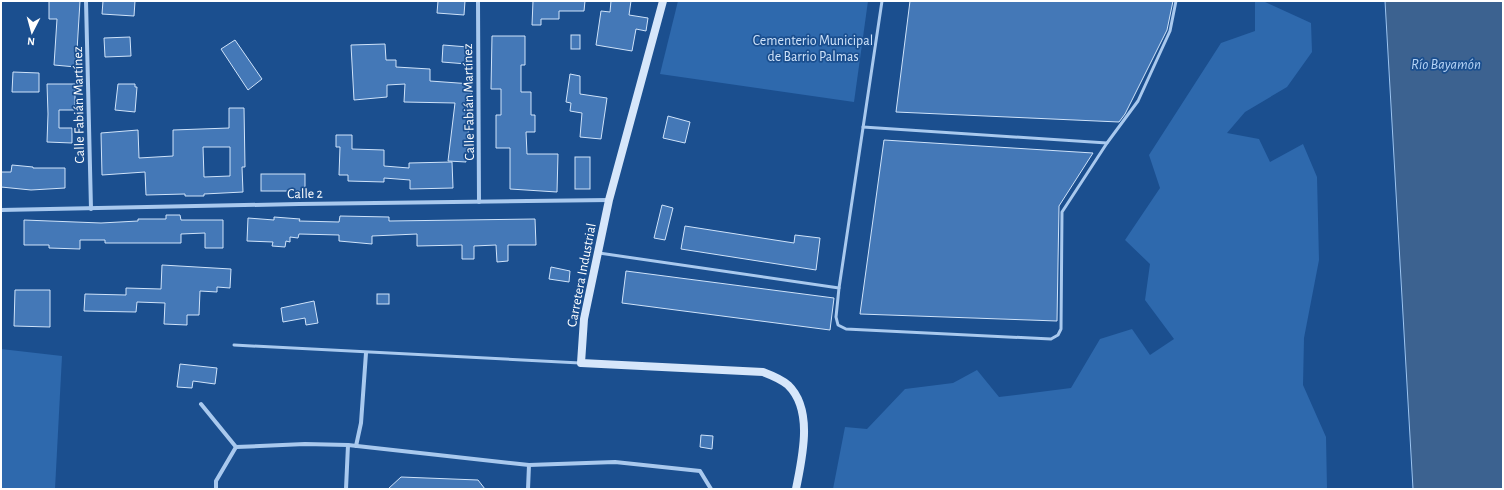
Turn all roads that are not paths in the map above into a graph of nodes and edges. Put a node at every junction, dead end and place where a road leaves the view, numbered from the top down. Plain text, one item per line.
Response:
1 (86, 1) edge
2 (478, 1) edge
3 (663, 1) edge
4 (882, 1) edge
5 (1176, 1) edge
6 (863, 126) junction
7 (1107, 143) junction
8 (609, 200) junction
9 (480, 202) junction
10 (91, 209) junction
11 (1, 210) edge
12 (598, 253) junction
13 (839, 288) junction
14 (234, 345) dead end
15 (366, 353) junction
16 (581, 364) junction
17 (201, 404) dead end
18 (348, 445) junction
19 (356, 446) junction
20 (236, 447) junction
21 (529, 465) junction
22 (216, 489) edge
23 (346, 489) edge
24 (528, 489) edge
25 (711, 489) edge
26 (796, 489) edge

1 - 10 street, Calle Fabián Martínez
2 - 9 street, Calle Fabián Martínez
3 - 8 street, Carretera Industrial
4 - 6 lane
5 - 7 lane
6 - 7 lane
6 - 13 lane
7 - 13 lane
8 - 9 street, Calle 2
8 - 12 street, Carretera Industrial
9 - 10 street, Calle 2
10 - 11 street, Calle 2
12 - 13 lane
12 - 16 street, Carretera Industrial
14 - 15 lane
15 - 16 lane
15 - 19 street
16 - 26 street
17 - 20 street
18 - 19 street
18 - 20 street
18 - 23 street
19 - 21 street
20 - 22 street
21 - 24 street
21 - 25 street

